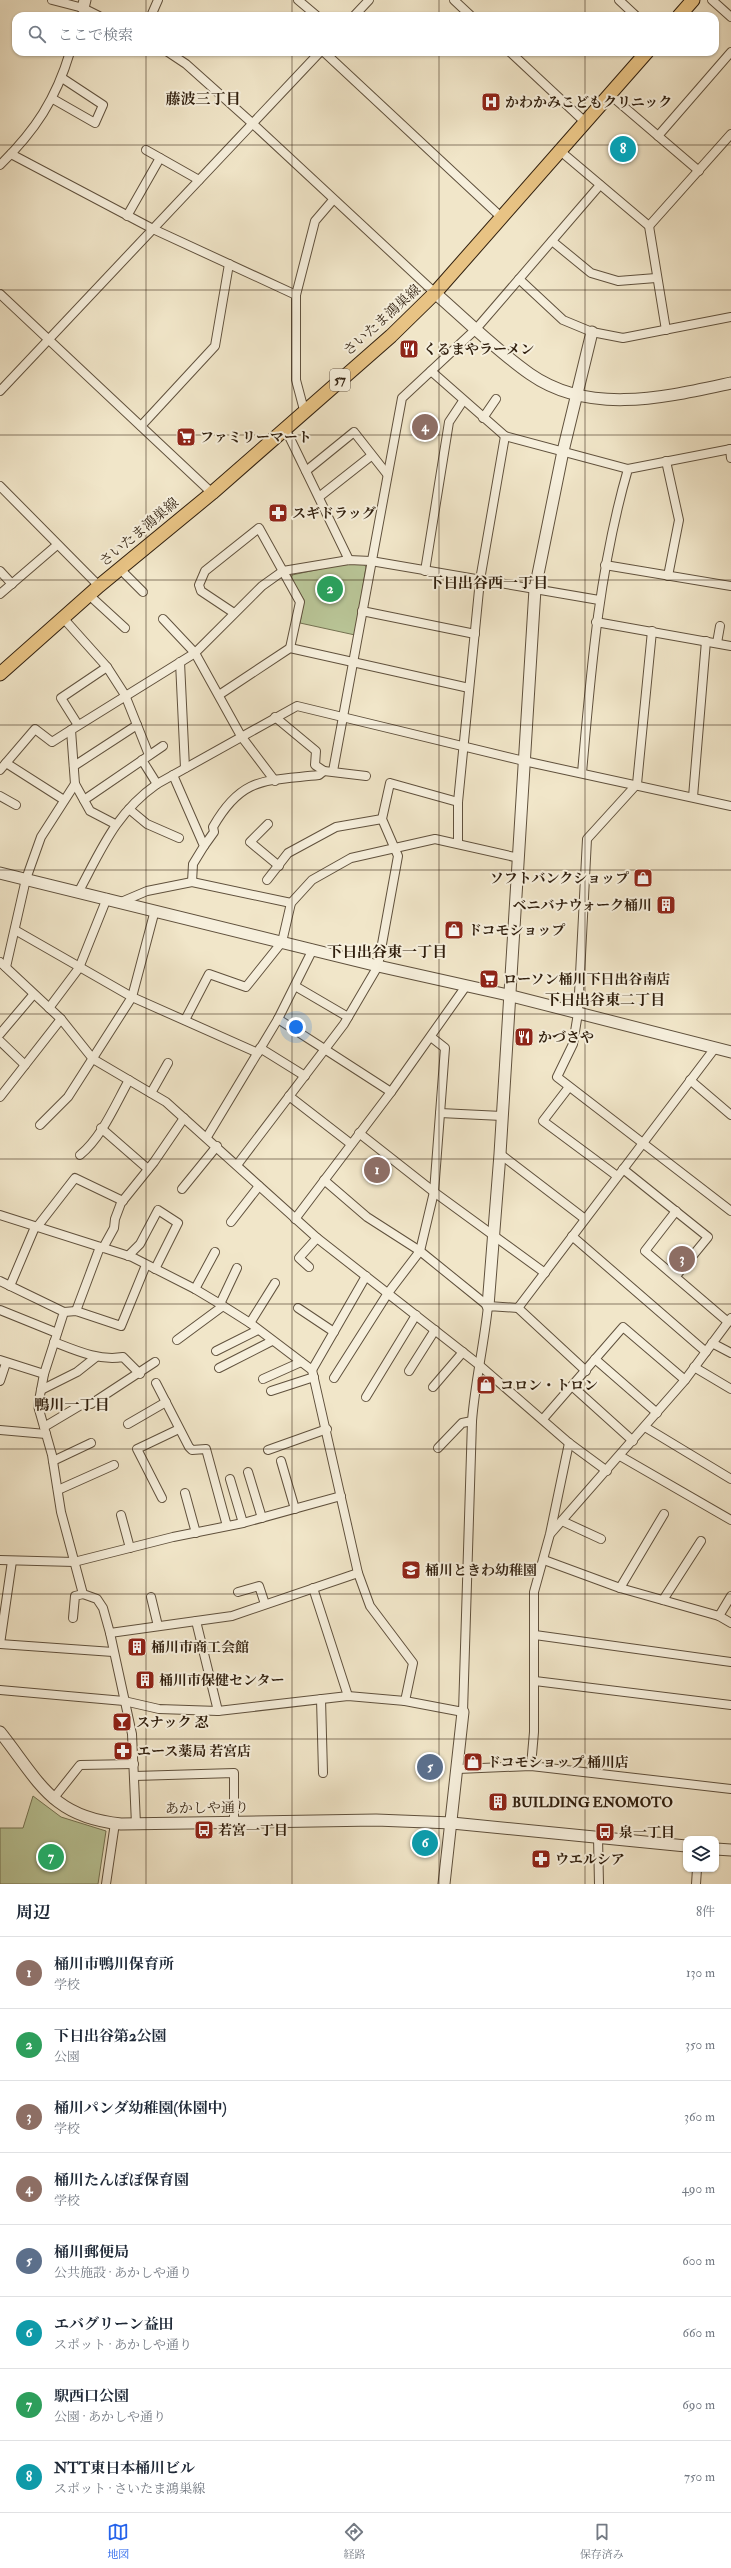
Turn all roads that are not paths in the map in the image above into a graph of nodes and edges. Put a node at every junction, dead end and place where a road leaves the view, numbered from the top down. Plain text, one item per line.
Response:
1 (52, 0) edge
2 (158, 0) edge
3 (298, 0) edge
4 (369, 0) edge
5 (454, 0) edge
6 (619, 0) edge
7 (693, 0) edge
8 (712, 0) edge
9 (83, 8) edge
10 (153, 12) edge
11 (312, 12) edge
12 (358, 12) edge
13 (467, 12) edge
14 (632, 12) edge
15 (682, 12) edge
16 (731, 17) edge
17 (731, 52) edge
18 (69, 56) edge
19 (174, 56) edge
20 (316, 56) edge
21 (328, 56) edge
22 (514, 56) edge
23 (643, 56) edge
24 (62, 78) junction
25 (609, 94) junction
26 (53, 99) junction
27 (585, 122) junction
28 (252, 124) junction
29 (731, 134) edge
30 (658, 136) junction
31 (146, 150) dead end
32 (559, 150) junction
33 (11, 154) junction
34 (160, 158) junction
35 (0, 165) edge
36 (699, 171) junction
37 (199, 180) junction
38 (600, 185) junction
39 (333, 200) junction
40 (127, 216) junction
41 (502, 217) junction
42 (649, 226) junction
43 (153, 229) junction
44 (552, 241) junction
45 (229, 264) junction
46 (656, 278) junction
47 (519, 279) junction
48 (435, 293) junction
49 (0, 294) edge
50 (296, 294) junction
51 (731, 317) edge
52 (476, 329) junction
53 (666, 330) junction
54 (592, 332) junction
55 (48, 340) junction
56 (431, 371) junction
57 (731, 383) edge
58 (0, 391) edge
59 (576, 395) junction
60 (496, 399) dead end
61 (463, 401) junction
62 (304, 410) junction
63 (483, 418) junction
64 (141, 426) junction
65 (285, 428) junction
66 (505, 436) junction
67 (563, 451) junction
68 (731, 452) edge
69 (372, 456) junction
70 (666, 461) junction
71 (628, 469) junction
72 (306, 471) junction
73 (387, 474) junction
74 (0, 486) edge
75 (212, 493) junction
76 (319, 497) junction
77 (57, 545) junction
78 (349, 560) junction
79 (371, 561) junction
80 (605, 565) junction
81 (120, 568) junction
82 (0, 571) edge
83 (283, 571) junction
84 (425, 571) junction
85 (668, 576) junction
86 (480, 580) junction
87 (12, 584) junction
88 (99, 586) junction
89 (731, 586) edge
90 (535, 589) junction
91 (143, 592) dead end
92 (0, 594) edge
93 (89, 596) junction
94 (599, 600) junction
95 (362, 611) junction
96 (234, 613) junction
97 (64, 619) junction
98 (163, 619) dead end
99 (596, 622) junction
100 (720, 626) dead end
101 (125, 628) dead end
102 (652, 631) junction
103 (475, 634) junction
104 (706, 641) junction
105 (717, 643) junction
106 (731, 646) edge
107 (290, 648) junction
108 (195, 653) junction
109 (180, 662) junction
110 (354, 664) junction
111 (107, 667) junction
112 (0, 674) edge
113 (469, 688) junction
114 (125, 695) junction
115 (219, 695) junction
116 (275, 717) junction
117 (343, 717) junction
118 (78, 725) junction
119 (137, 725) junction
120 (71, 730) junction
121 (241, 736) junction
122 (163, 746) dead end
123 (464, 746) junction
124 (146, 757) junction
125 (524, 761) junction
126 (6, 763) junction
127 (74, 766) junction
128 (185, 768) junction
129 (0, 770) edge
130 (324, 771) junction
131 (333, 771) junction
132 (582, 773) junction
133 (173, 775) junction
134 (366, 776) dead end
135 (275, 781) junction
136 (75, 784) junction
137 (157, 784) junction
138 (637, 784) junction
139 (0, 796) edge
140 (693, 798) junction
141 (64, 800) junction
142 (84, 800) junction
143 (458, 802) junction
144 (16, 805) dead end
145 (731, 806) edge
146 (129, 809) junction
147 (382, 819) junction
148 (115, 824) junction
149 (268, 824) dead end
150 (179, 838) dead end
151 (458, 844) junction
152 (204, 846) junction
153 (395, 848) junction
154 (519, 858) junction
155 (279, 866) junction
156 (0, 873) edge
157 (26, 879) junction
158 (267, 880) dead end
159 (192, 882) junction
160 (80, 891) junction
161 (107, 898) junction
162 (121, 902) junction
163 (291, 904) junction
164 (155, 910) junction
165 (15, 930) junction
166 (282, 942) junction
167 (313, 949) junction
168 (3, 964) edge
169 (378, 966) junction
170 (78, 968) junction
171 (295, 986) junction
172 (466, 986) junction
173 (33, 994) junction
174 (508, 995) junction
175 (132, 997) junction
176 (49, 1008) junction
177 (578, 1013) junction
178 (348, 1017) junction
179 (61, 1019) junction
180 (278, 1019) junction
181 (185, 1020) junction
182 (0, 1034) edge
183 (431, 1037) junction
184 (0, 1041) edge
185 (714, 1048) junction
186 (325, 1050) junction
187 (259, 1051) junction
188 (731, 1052) edge
189 (93, 1059) junction
190 (168, 1063) dead end
191 (25, 1065) junction
192 (305, 1076) junction
193 (129, 1080) junction
194 (690, 1080) junction
195 (568, 1087) junction
196 (391, 1092) junction
197 (151, 1094) junction
198 (289, 1096) junction
199 (0, 1097) edge
200 (440, 1113) junction
201 (731, 1115) edge
202 (502, 1116) junction
203 (184, 1118) junction
204 (40, 1125) dead end
205 (101, 1128) junction
206 (359, 1133) junction
207 (207, 1137) junction
208 (643, 1142) junction
209 (351, 1144) junction
210 (217, 1146) junction
211 (500, 1154) junction
212 (80, 1155) dead end
213 (237, 1165) junction
214 (148, 1169) junction
215 (623, 1169) junction
216 (618, 1176) junction
217 (324, 1180) junction
218 (260, 1186) junction
219 (182, 1188) dead end
220 (434, 1192) junction
221 (123, 1201) junction
222 (676, 1211) junction
223 (731, 1211) edge
224 (1, 1218) edge
225 (295, 1219) junction
226 (585, 1219) junction
227 (231, 1222) dead end
228 (36, 1227) junction
229 (493, 1234) junction
230 (572, 1236) junction
231 (317, 1238) junction
232 (102, 1248) junction
233 (420, 1251) junction
234 (215, 1252) dead end
235 (128, 1256) junction
236 (146, 1265) junction
237 (309, 1267) dead end
238 (238, 1268) dead end
239 (155, 1269) junction
240 (545, 1272) junction
241 (366, 1276) junction
242 (676, 1276) junction
243 (0, 1282) edge
244 (276, 1284) dead end
245 (10, 1286) junction
246 (195, 1289) junction
247 (388, 1293) junction
248 (222, 1305) junction
249 (488, 1306) junction
250 (298, 1308) dead end
251 (518, 1308) junction
252 (0, 1310) edge
253 (76, 1311) junction
254 (64, 1312) junction
255 (416, 1315) junction
256 (729, 1320) edge
257 (250, 1323) junction
258 (258, 1330) junction
259 (435, 1330) junction
260 (334, 1332) junction
261 (57, 1333) junction
262 (177, 1340) dead end
263 (272, 1341) junction
264 (54, 1342) junction
265 (712, 1343) junction
266 (216, 1351) dead end
267 (463, 1352) junction
268 (706, 1352) junction
269 (731, 1354) edge
270 (96, 1357) junction
271 (595, 1359) junction
272 (3, 1362) edge
273 (155, 1362) dead end
274 (300, 1362) junction
275 (478, 1364) junction
276 (694, 1367) junction
277 (219, 1368) dead end
278 (410, 1371) dead end
279 (586, 1371) junction
280 (44, 1374) junction
281 (140, 1374) junction
282 (313, 1374) junction
283 (334, 1378) dead end
284 (263, 1379) dead end
285 (685, 1380) junction
286 (0, 1381) edge
287 (156, 1383) dead end
288 (572, 1386) junction
289 (433, 1387) dead end
290 (731, 1389) edge
291 (41, 1390) junction
292 (271, 1391) dead end
293 (366, 1397) dead end
294 (166, 1402) junction
295 (656, 1413) junction
296 (543, 1420) junction
297 (472, 1421) junction
298 (128, 1424) dead end
299 (645, 1427) junction
300 (179, 1429) junction
301 (327, 1429) junction
302 (0, 1430) edge
303 (45, 1430) junction
304 (633, 1441) junction
305 (91, 1443) dead end
306 (569, 1443) junction
307 (438, 1448) dead end
308 (268, 1450) dead end
309 (620, 1456) junction
310 (53, 1461) junction
311 (281, 1461) dead end
312 (114, 1464) dead end
313 (607, 1471) junction
314 (248, 1472) dead end
315 (230, 1479) dead end
316 (731, 1479) edge
317 (58, 1490) junction
318 (184, 1493) dead end
319 (341, 1496) junction
320 (162, 1498) dead end
321 (295, 1509) junction
322 (664, 1514) dead end
323 (121, 1515) dead end
324 (262, 1518) junction
325 (731, 1520) edge
326 (562, 1521) junction
327 (243, 1523) junction
328 (226, 1526) junction
329 (196, 1532) junction
330 (550, 1534) junction
331 (601, 1539) dead end
332 (701, 1541) dead end
333 (130, 1548) junction
334 (0, 1560) edge
335 (544, 1560) junction
336 (12, 1561) junction
337 (74, 1562) junction
338 (358, 1573) junction
339 (313, 1588) junction
340 (620, 1588) junction
341 (238, 1592) dead end
342 (83, 1594) junction
343 (731, 1596) edge
344 (151, 1597) dead end
345 (663, 1600) junction
346 (266, 1604) junction
347 (719, 1616) junction
348 (73, 1618) dead end
349 (196, 1621) junction
350 (731, 1623) edge
351 (158, 1626) junction
352 (110, 1633) junction
353 (535, 1635) junction
354 (0, 1644) edge
355 (113, 1652) junction
356 (731, 1662) edge
357 (535, 1681) junction
358 (0, 1690) edge
359 (348, 1696) junction
360 (321, 1699) junction
361 (124, 1701) junction
362 (404, 1701) junction
363 (731, 1705) edge
364 (218, 1711) junction
365 (463, 1712) junction
366 (0, 1732) edge
367 (134, 1764) junction
368 (531, 1766) junction
369 (458, 1769) junction
370 (323, 1773) dead end
371 (134, 1776) junction
372 (731, 1789) edge
373 (53, 1799) junction
374 (234, 1822) junction
375 (115, 1823) junction
376 (452, 1823) junction
377 (136, 1824) junction
378 (598, 1837) junction
379 (683, 1846) edge
380 (719, 1849) edge
381 (731, 1850) edge
382 (697, 1872) edge
383 (106, 1884) edge
384 (444, 1884) edge
385 (599, 1884) edge
386 (696, 1884) edge

1 - 9 street
2 - 10 street
3 - 11 street
4 - 12 street
5 - 13 street
6 - 14 street
7 - 15 main road
8 - 16 street
17 - 30 street
18 - 24 street
19 - 28 street
20 - 28 street
21 - 41 street
22 - 27 street
23 - 25 main road, さいたま鴻巣線 / 57
24 - 26 street
24 - 26 street
25 - 27 main road, さいたま鴻巣線 / 57
25 - 30 street
26 - 33 street
27 - 32 main road, さいたま鴻巣線 / 57
28 - 37 street
28 - 39 street
29 - 36 street
30 - 36 street
31 - 34 street
32 - 38 street
32 - 41 main road, さいたま鴻巣線 / 57
33 - 35 street
33 - 40 street
34 - 37 street
34 - 40 street
36 - 42 street
37 - 43 street
38 - 42 street
38 - 44 street
39 - 48 street
39 - 50 street
40 - 43 street
41 - 48 main road, さいたま鴻巣線 / 57
42 - 46 street
43 - 45 street
43 - 55 street
44 - 46 street
44 - 47 street
45 - 50 street
45 - 64 street
46 - 53 street
47 - 52 street
47 - 54 street
48 - 52 street
48 - 62 main road, さいたま鴻巣線 / 57
49 - 55 street
50 - 62 street
51 - 53 street
52 - 56 street
52 - 59 street
53 - 54 street
54 - 59 street
55 - 58 street
55 - 64 street
56 - 61 street
56 - 73 street
57 - 59 street
59 - 67 street
60 - 63 street
61 - 63 street
61 - 84 street
62 - 65 main road, さいたま鴻巣線 / 57
63 - 66 street
64 - 75 street
65 - 72 street
65 - 75 main road, さいたま鴻巣線 / 57
66 - 67 street
66 - 86 street
67 - 71 street
67 - 90 street
68 - 70 street
69 - 72 street
69 - 73 street
69 - 76 street
70 - 71 street
70 - 85 street
71 - 80 street
72 - 76 street
73 - 79 street
74 - 77 street
75 - 81 main road, さいたま鴻巣線 / 57
76 - 78 street
77 - 87 street
77 - 88 street
78 - 79 street
78 - 83 street
79 - 84 street
79 - 95 street
80 - 85 street
80 - 94 street
81 - 88 main road, さいたま鴻巣線 / 57
81 - 91 street
82 - 87 street
83 - 96 street
83 - 96 street
83 - 107 street
84 - 86 street
85 - 89 street
86 - 90 street
86 - 103 street
87 - 92 street
88 - 93 main road, さいたま鴻巣線 / 57
90 - 94 street
90 - 125 street
93 - 97 main road, さいたま鴻巣線 / 57
93 - 101 street
94 - 99 street
95 - 103 street
95 - 110 street
96 - 108 street
97 - 111 street
97 - 112 main road, さいたま鴻巣線 / 57
98 - 108 street
99 - 102 street
99 - 132 street
100 - 105 street
102 - 104 street
102 - 138 street
103 - 113 street
104 - 105 street
104 - 140 street
105 - 106 street
107 - 110 street
107 - 115 street
108 - 109 street
108 - 115 street
109 - 114 street
109 - 128 street
110 - 113 street
110 - 117 street
111 - 114 street
111 - 118 street
113 - 123 street
114 - 118 street
114 - 119 street
115 - 121 street
116 - 117 street
116 - 121 street
116 - 130 street
117 - 123 street
117 - 131 street
118 - 120 street
119 - 124 street
119 - 127 street
120 - 126 street
120 - 127 street
121 - 128 street
121 - 135 street
122 - 124 street
123 - 125 street
123 - 143 street
124 - 137 street
124 - 142 street
125 - 132 street
125 - 154 street
126 - 129 street
126 - 141 street
127 - 136 street
128 - 133 street
130 - 131 street
130 - 135 street
131 - 134 street
132 - 138 street
133 - 137 street
133 - 152 street
135 - 152 street
136 - 141 street
136 - 142 street
137 - 146 street
138 - 140 street
138 - 177 street
139 - 144 street
140 - 145 street
141 - 157 street
142 - 148 street
143 - 147 street
143 - 151 street
146 - 148 street
146 - 150 street
147 - 153 street
147 - 155 street
148 - 160 street
149 - 155 street
151 - 153 street
151 - 154 street
152 - 159 street
153 - 163 street
153 - 169 street
154 - 174 street
155 - 158 street
156 - 157 street
157 - 160 street
157 - 165 street
159 - 162 street
159 - 163 street
160 - 161 street
161 - 162 street
161 - 170 street
162 - 164 street
163 - 166 street
164 - 166 street
164 - 175 street
165 - 168 street
165 - 170 street
166 - 167 street
166 - 181 street
167 - 169 street
167 - 171 street
168 - 173 street
169 - 172 street
169 - 178 street
170 - 175 street
170 - 176 street
171 - 178 street
171 - 180 street
172 - 174 street
172 - 183 street
173 - 176 street
173 - 182 street
174 - 177 street
174 - 202 street
175 - 181 street
175 - 189 street
176 - 179 street
177 - 185 street
177 - 195 street
178 - 186 street
179 - 189 street
179 - 191 street
180 - 186 street
180 - 187 street
181 - 187 street
183 - 196 street
183 - 200 street
184 - 191 street
185 - 188 street
185 - 194 street
186 - 192 street
186 - 196 street
187 - 192 street
187 - 207 street
189 - 193 street
189 - 204 street
190 - 197 street
191 - 199 street
192 - 198 street
193 - 197 street
193 - 205 street
194 - 201 street
194 - 208 street
195 - 208 street
195 - 216 street
196 - 206 street
197 - 203 street
198 - 209 street
198 - 213 street
200 - 202 street
200 - 220 street
202 - 211 street
203 - 207 street
203 - 214 street
205 - 212 street
205 - 214 street
206 - 209 street
206 - 220 street
207 - 210 street
208 - 215 street
208 - 223 street
209 - 217 street
210 - 213 street
210 - 219 street
211 - 226 street
211 - 229 street
213 - 218 street
214 - 221 street
215 - 216 street
215 - 222 street
216 - 226 street
217 - 225 street
217 - 233 street
218 - 225 street
218 - 227 street
220 - 229 street
220 - 233 street
221 - 228 street
221 - 232 street
222 - 242 street
222 - 242 street
224 - 228 street
225 - 231 street
226 - 230 street
228 - 232 street
228 - 245 street
229 - 240 street
229 - 249 street
230 - 240 street
230 - 268 street
231 - 237 street
231 - 241 street
232 - 235 street
232 - 253 street
233 - 247 street
233 - 249 street
234 - 246 street
235 - 236 street
235 - 239 street
236 - 239 street
236 - 253 street
238 - 248 street
239 - 246 street
240 - 251 street
241 - 247 street
241 - 260 street
242 - 256 street
243 - 245 street
244 - 257 street
245 - 254 street
246 - 248 street
247 - 255 street
247 - 283 street
248 - 257 street
248 - 262 street
249 - 251 street
249 - 275 street
250 - 260 street
251 - 279 street
252 - 261 street
253 - 254 street
254 - 261 street
255 - 259 street
255 - 293 street
256 - 265 street
257 - 258 street
258 - 263 street
258 - 266 street
259 - 267 street
259 - 278 street
260 - 282 street
261 - 264 street
263 - 274 street
263 - 277 street
264 - 270 street
264 - 280 street
265 - 268 street
265 - 269 street
267 - 275 street
267 - 289 street
268 - 276 street
270 - 281 street
270 - 291 street
271 - 279 street
271 - 285 street
271 - 295 street
272 - 280 street
272 - 286 street
273 - 281 street
274 - 282 street
274 - 284 street
275 - 296 street
275 - 297 street
276 - 285 street
276 - 290 street
279 - 288 street
280 - 291 street
281 - 303 street
282 - 292 street
282 - 301 street
285 - 295 street
287 - 294 street
288 - 296 street
288 - 304 street
291 - 303 street
294 - 298 street
294 - 300 street
295 - 299 street
296 - 306 street
297 - 307 street
297 - 365 street
299 - 304 street
299 - 316 street
300 - 320 street
300 - 328 street
301 - 308 street
301 - 319 street
302 - 303 street
303 - 310 street
304 - 309 street
305 - 310 street
306 - 313 street
306 - 330 street
309 - 313 street
309 - 325 street
310 - 317 street
311 - 321 street
312 - 317 street
313 - 326 street
314 - 324 street
315 - 327 street
317 - 337 street
318 - 329 street
319 - 321 street
319 - 338 street
321 - 324 street
322 - 340 street
323 - 333 street
324 - 327 street
326 - 330 street
326 - 331 street
327 - 328 street
328 - 329 street
329 - 333 street
330 - 335 street
332 - 345 street
333 - 337 street
334 - 336 street
335 - 340 street
335 - 353 street
336 - 337 street
336 - 354 street
337 - 342 street
338 - 339 street
338 - 362 street
339 - 346 street
339 - 359 street
340 - 345 street
341 - 346 street
342 - 348 street
342 - 352 street
343 - 347 street
344 - 351 street
345 - 347 street
346 - 349 street
347 - 350 street
349 - 351 street
349 - 364 street
351 - 352 street
352 - 355 street
353 - 356 street
353 - 357 street
354 - 355 street
355 - 361 street
357 - 363 street
357 - 368 street
358 - 361 street
359 - 360 street
359 - 362 street
360 - 364 street
360 - 370 street
361 - 364 street
361 - 367 street
362 - 365 street
365 - 369 street
366 - 373 street, あかしや通り
367 - 371 street
367 - 373 street
368 - 369 street
368 - 372 street
369 - 376 street
371 - 374 street
371 - 377 street
373 - 375 street, あかしや通り
374 - 376 street, あかしや通り
374 - 377 street, あかしや通り
375 - 377 street, あかしや通り
375 - 383 street
376 - 378 street, あかしや通り
376 - 384 street
378 - 379 street, あかしや通り
378 - 385 street
380 - 381 street
382 - 386 street

